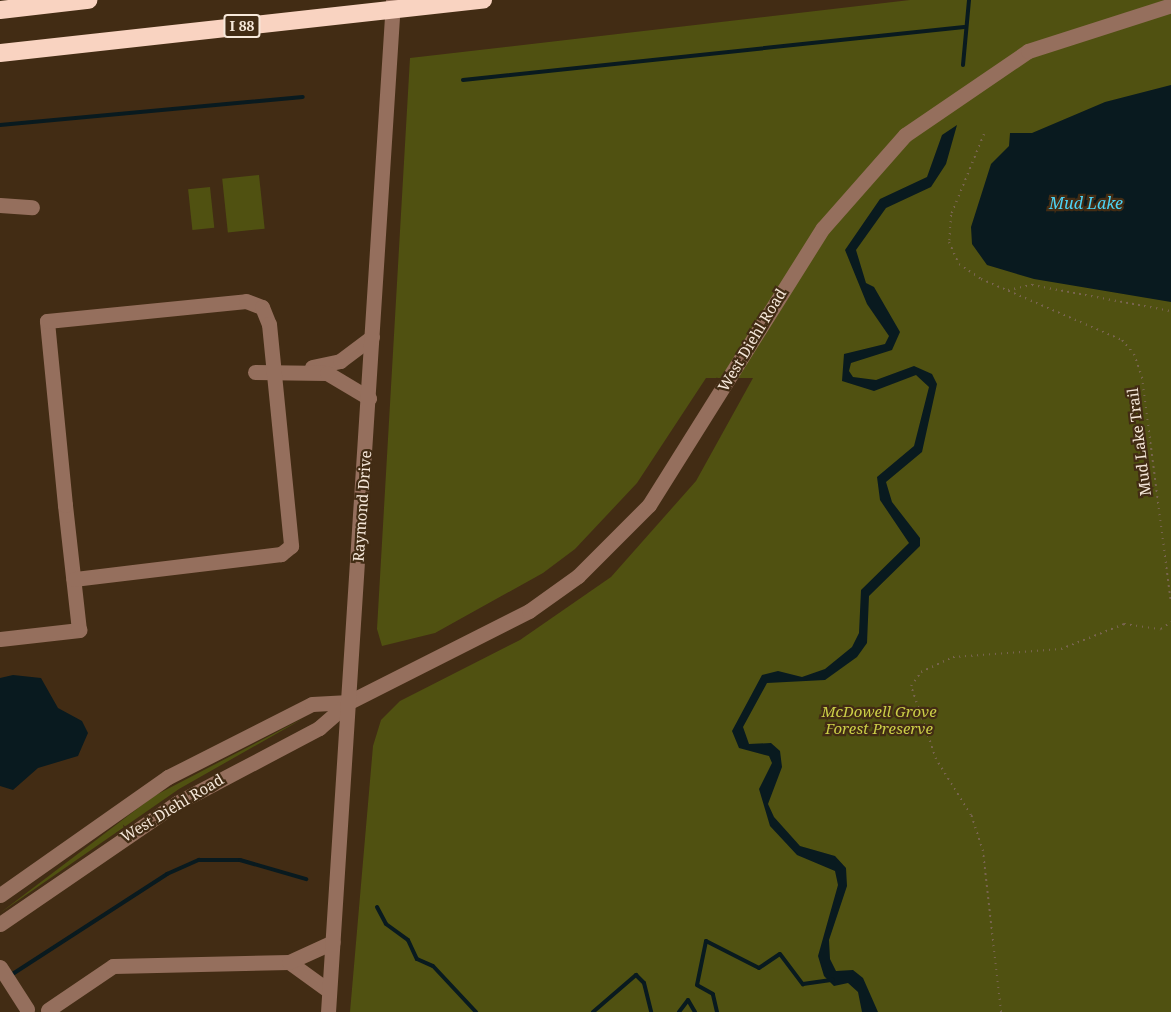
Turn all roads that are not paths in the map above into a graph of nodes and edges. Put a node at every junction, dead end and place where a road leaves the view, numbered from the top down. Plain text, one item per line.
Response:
1 (88, 0) edge
2 (393, 0) edge
3 (483, 0) edge
4 (1171, 5) edge
5 (0, 10) edge
6 (0, 53) edge
7 (0, 205) edge
8 (32, 207) dead end
9 (372, 337) junction
10 (280, 371) junction
11 (255, 372) dead end
12 (369, 398) junction
13 (74, 579) junction
14 (0, 639) edge
15 (349, 702) junction
16 (0, 895) edge
17 (0, 924) edge
18 (333, 942) junction
19 (289, 962) junction
20 (0, 967) edge
21 (329, 991) junction
22 (25, 1008) edge
23 (49, 1011) edge
24 (328, 1012) edge

1 - 5 highway
2 - 9 street, Raymond Drive
3 - 6 highway, I 88
4 - 15 street, West Diehl Road
7 - 8 street
9 - 10 street
9 - 12 street, Raymond Drive
10 - 11 street
10 - 12 street
10 - 13 street
10 - 13 street
12 - 15 street, Raymond Drive
13 - 14 street
15 - 16 street, West Diehl Road
15 - 17 street, West Diehl Road
15 - 18 street, Raymond Drive
18 - 19 street
18 - 21 street, Raymond Drive
19 - 21 street
19 - 23 street
20 - 22 street
21 - 24 street, Raymond Drive
22 - 23 street

